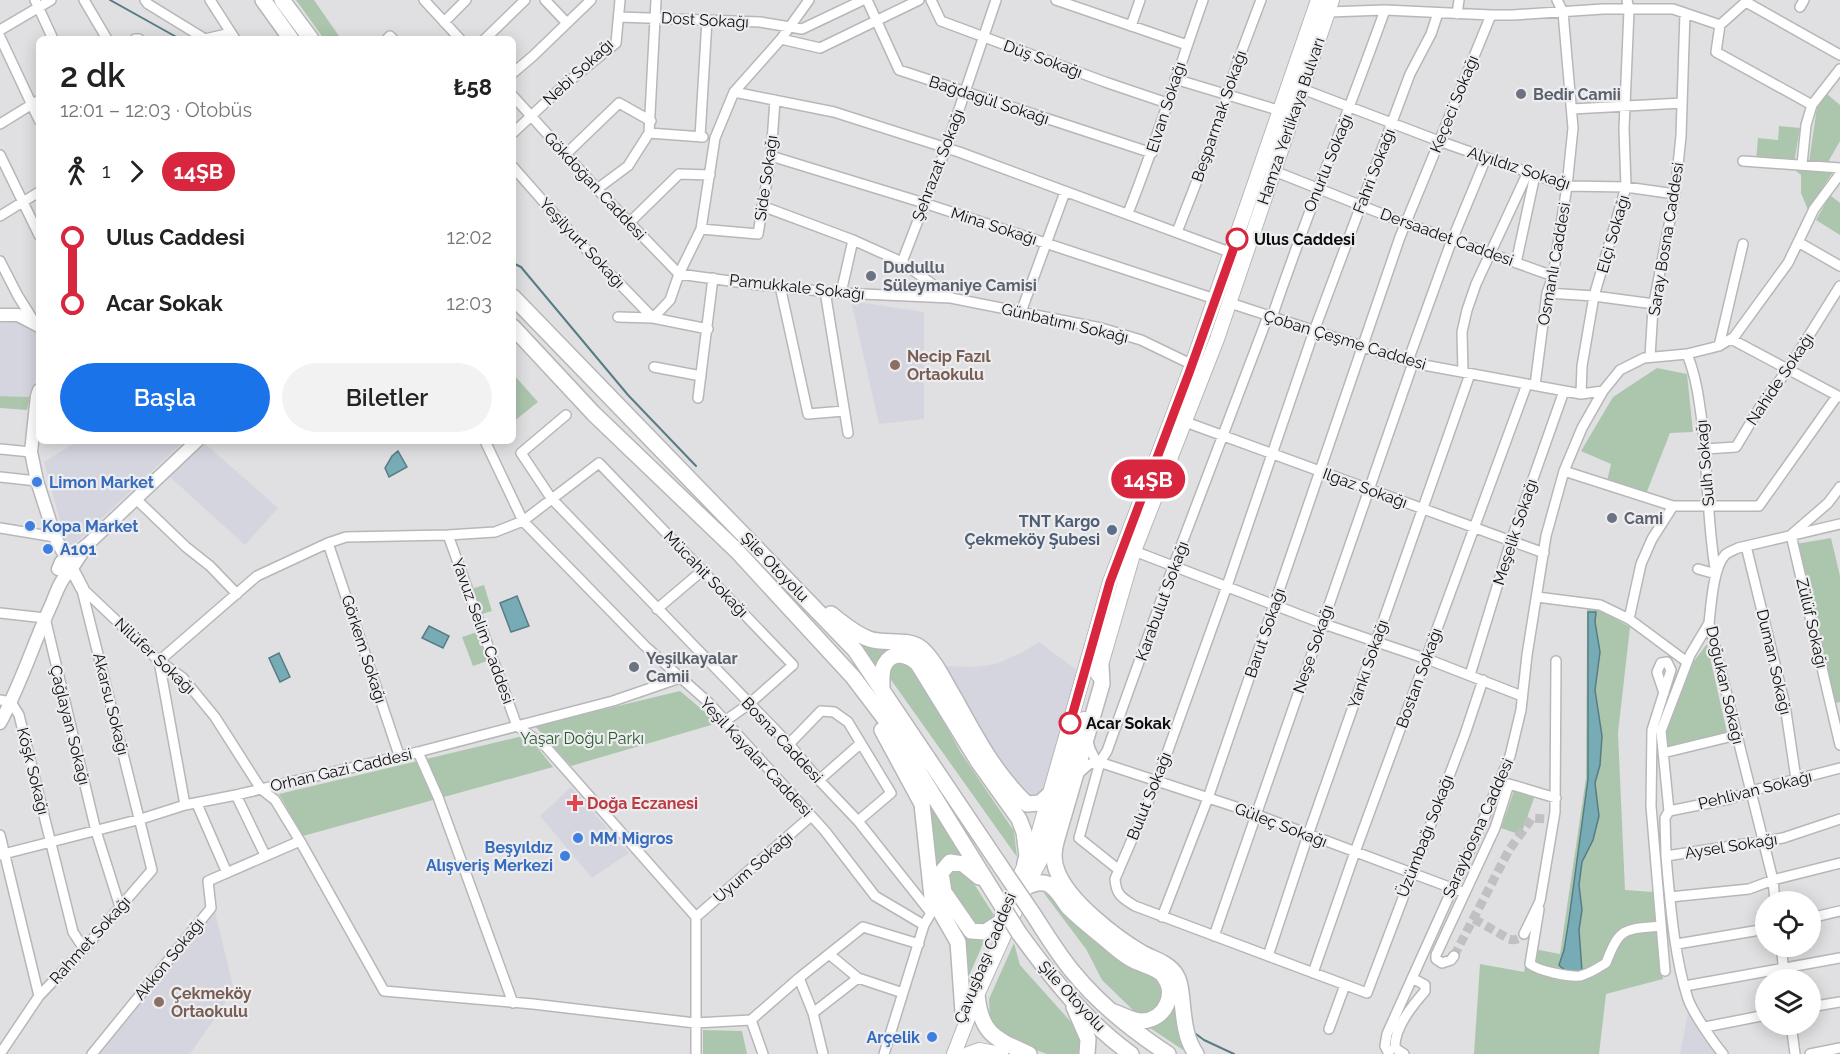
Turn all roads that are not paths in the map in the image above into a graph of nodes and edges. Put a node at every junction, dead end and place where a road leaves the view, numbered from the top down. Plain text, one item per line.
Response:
1 (51, 0) edge
2 (84, 0) edge
3 (145, 0) edge
4 (210, 0) edge
5 (263, 0) edge
6 (282, 0) edge
7 (424, 0) edge
8 (466, 0) edge
9 (525, 0) edge
10 (545, 0) edge
11 (591, 0) edge
12 (620, 0) edge
13 (656, 0) edge
14 (809, 0) edge
15 (863, 0) edge
16 (867, 0) edge
17 (919, 0) edge
18 (931, 0) edge
19 (996, 0) edge
20 (1056, 0) edge
21 (1140, 0) edge
22 (1203, 0) edge
23 (1261, 0) edge
24 (1318, 0) edge
25 (1404, 0) edge
26 (1459, 0) edge
27 (1557, 0) edge
28 (1747, 1) edge
29 (37, 4) edge
30 (1079, 4) edge
31 (1602, 5) edge
32 (1628, 5) edge
33 (1330, 6) edge
34 (1385, 10) junction
35 (1402, 11) junction
36 (1563, 12) junction
37 (1438, 13) junction
38 (1685, 13) junction
39 (1457, 14) junction
40 (1491, 15) junction
41 (620, 16) junction
42 (655, 18) junction
43 (708, 20) junction
44 (876, 21) junction
45 (444, 22) junction
46 (566, 22) junction
47 (1720, 24) junction
48 (790, 26) junction
49 (1131, 26) junction
50 (0, 30) edge
51 (52, 36) edge
52 (105, 36) edge
53 (200, 36) edge
54 (233, 36) edge
55 (289, 36) edge
56 (309, 36) edge
57 (457, 36) edge
58 (488, 36) edge
59 (0, 37) edge
60 (984, 37) junction
61 (781, 39) junction
62 (1187, 45) junction
63 (1840, 55) edge
64 (1840, 69) edge
65 (516, 70) edge
66 (1175, 79) junction
67 (1296, 87) junction
68 (734, 92) junction
69 (966, 92) junction
70 (1227, 95) junction
71 (516, 99) edge
72 (775, 100) junction
73 (35, 102) edge
74 (1167, 103) junction
75 (1682, 103) junction
76 (1625, 105) junction
77 (1812, 105) junction
78 (1349, 108) junction
79 (1572, 109) junction
80 (1281, 111) junction
81 (532, 116) junction
82 (651, 121) junction
83 (0, 124) edge
84 (1392, 124) junction
85 (516, 131) edge
86 (649, 133) junction
87 (700, 137) junction
88 (715, 138) junction
89 (1439, 141) junction
90 (946, 148) junction
91 (1152, 153) junction
92 (0, 155) edge
93 (565, 155) junction
94 (771, 156) junction
95 (1486, 158) junction
96 (1743, 161) dead end
97 (1803, 164) junction
98 (1840, 168) edge
99 (516, 169) edge
100 (1268, 169) junction
101 (1531, 174) junction
102 (1840, 174) edge
103 (710, 175) junction
104 (1567, 186) junction
105 (1318, 188) junction
106 (1626, 188) junction
107 (597, 189) junction
108 (1065, 192) junction
109 (36, 194) edge
110 (1675, 194) junction
111 (22, 202) junction
112 (924, 203) junction
113 (1361, 205) junction
114 (762, 206) junction
115 (1128, 213) junction
116 (0, 216) edge
117 (629, 223) junction
118 (1406, 224) junction
119 (701, 228) junction
120 (36, 229) edge
121 (1177, 232) junction
122 (853, 240) junction
123 (1452, 241) junction
124 (1798, 242) junction
125 (1046, 244) junction
126 (1743, 244) dead end
127 (1232, 253) junction
128 (1490, 254) junction
129 (0, 261) edge
130 (902, 262) junction
131 (1516, 263) junction
132 (1840, 266) edge
133 (679, 274) junction
134 (1553, 276) junction
135 (713, 278) junction
136 (780, 286) junction
137 (1840, 286) edge
138 (825, 291) junction
139 (841, 293) junction
140 (1547, 293) junction
141 (1594, 296) junction
142 (951, 298) junction
143 (1215, 299) junction
144 (516, 300) edge
145 (1230, 303) junction
146 (1654, 304) junction
147 (1021, 312) junction
148 (0, 315) edge
149 (618, 317) dead end
150 (1270, 317) junction
151 (653, 318) junction
152 (36, 323) edge
153 (36, 324) edge
154 (708, 329) junction
155 (516, 330) edge
156 (1314, 331) junction
157 (1731, 339) junction
158 (1719, 346) junction
159 (1363, 347) junction
160 (1687, 354) junction
161 (1650, 357) junction
162 (1410, 362) junction
163 (1192, 365) junction
164 (654, 367) dead end
165 (1788, 369) junction
166 (1206, 370) junction
167 (1466, 373) junction
168 (701, 376) junction
169 (1531, 385) junction
170 (1564, 391) junction
171 (1603, 391) junction
172 (1581, 394) junction
173 (1839, 396) edge
174 (698, 399) dead end
175 (36, 405) edge
176 (844, 411) junction
177 (566, 415) dead end
178 (1179, 419) junction
179 (848, 432) dead end
180 (1223, 435) junction
181 (194, 444) edge
182 (486, 444) edge
183 (0, 449) edge
184 (1705, 449) junction
185 (31, 452) junction
186 (1272, 454) junction
187 (1321, 471) junction
188 (1564, 471) junction
189 (0, 477) edge
190 (37, 481) junction
191 (1840, 487) edge
192 (1369, 489) junction
193 (551, 498) junction
194 (136, 499) junction
195 (1673, 506) junction
196 (1709, 507) junction
197 (1424, 509) junction
198 (523, 521) junction
199 (1840, 525) edge
200 (0, 528) edge
201 (1474, 528) junction
202 (1791, 535) junction
203 (448, 536) junction
204 (55, 537) junction
205 (1511, 541) junction
206 (328, 543) junction
207 (1746, 546) junction
208 (1128, 549) junction
209 (1544, 554) junction
210 (1173, 567) junction
211 (66, 568) junction
212 (1698, 569) dead end
213 (703, 570) junction
214 (779, 571) junction
215 (1716, 574) junction
216 (1227, 586) junction
217 (82, 588) junction
218 (237, 594) junction
219 (1537, 597) junction
220 (1274, 605) junction
221 (657, 609) junction
222 (0, 613) edge
223 (45, 618) junction
224 (1629, 619) junction
225 (1321, 623) junction
226 (1709, 623) junction
227 (1375, 642) junction
228 (1427, 659) junction
229 (159, 661) junction
230 (1556, 661) dead end
231 (1688, 662) junction
232 (1101, 666) junction
233 (1470, 675) junction
234 (1550, 676) dead end
235 (853, 677) junction
236 (680, 678) junction
237 (1483, 680) junction
238 (882, 688) junction
239 (1664, 693) dead end
240 (1522, 696) junction
241 (5, 701) edge
242 (749, 704) junction
243 (725, 721) junction
244 (0, 723) edge
245 (517, 726) junction
246 (1089, 729) junction
247 (1737, 735) junction
248 (1556, 740) junction
249 (789, 744) junction
250 (860, 744) junction
251 (1840, 745) edge
252 (418, 752) junction
253 (1663, 753) junction
254 (399, 755) junction
255 (1098, 762) junction
256 (1840, 768) edge
257 (1074, 779) junction
258 (1796, 779) junction
259 (819, 780) junction
260 (1157, 781) junction
261 (261, 789) junction
262 (1751, 791) junction
263 (1050, 794) junction
264 (236, 795) junction
265 (1208, 798) junction
266 (1556, 798) junction
267 (197, 804) junction
268 (185, 805) junction
269 (1669, 811) junction
270 (1256, 815) junction
271 (811, 816) junction
272 (141, 819) junction
273 (1840, 819) edge
274 (858, 821) junction
275 (96, 831) junction
276 (0, 835) edge
277 (1308, 835) junction
278 (300, 841) junction
279 (50, 842) junction
280 (1763, 842) junction
281 (1355, 852) junction
282 (2, 855) edge
283 (265, 855) junction
284 (1666, 856) junction
285 (1025, 863) junction
286 (1840, 863) edge
287 (1119, 870) junction
288 (226, 873) junction
289 (1411, 873) junction
290 (1773, 880) junction
291 (1026, 887) junction
292 (1451, 888) junction
293 (992, 890) junction
294 (1774, 891) edge
295 (1465, 893) junction
296 (1670, 897) junction
297 (1540, 901) junction
298 (120, 907) junction
299 (1840, 911) edge
300 (1821, 915) edge
301 (696, 917) junction
302 (1162, 917) junction
303 (999, 923) junction
304 (924, 925) junction
305 (1661, 926) junction
306 (1755, 930) edge
307 (1524, 934) dead end
308 (1214, 936) junction
309 (919, 944) junction
310 (1677, 944) junction
311 (84, 949) junction
312 (829, 954) junction
313 (1268, 956) junction
314 (1454, 956) dead end
315 (1783, 957) edge
316 (1840, 958) edge
317 (1784, 967) junction
318 (1665, 971) dead end
319 (1313, 973) junction
320 (799, 978) junction
321 (858, 978) junction
322 (1412, 978) junction
323 (1345, 984) junction
324 (1685, 986) junction
325 (903, 993) junction
326 (1367, 993) joint
327 (977, 995) junction
328 (39, 996) junction
329 (1071, 999) junction
330 (1840, 1002) edge
331 (513, 1003) junction
332 (1821, 1005) edge
333 (1111, 1011) junction
334 (963, 1012) junction
335 (813, 1013) junction
336 (1755, 1017) edge
337 (751, 1020) junction
338 (695, 1023) junction
339 (1096, 1024) junction
340 (1705, 1027) junction
341 (1329, 1029) dead end
342 (1792, 1035) edge
343 (1840, 1048) edge
344 (1, 1050) edge
345 (92, 1054) edge
346 (696, 1054) edge
347 (763, 1054) edge
348 (823, 1054) edge
349 (884, 1054) edge
350 (946, 1054) edge
351 (954, 1054) edge
352 (968, 1054) edge
353 (1001, 1054) edge
354 (1029, 1054) edge
355 (1087, 1054) edge
356 (1120, 1054) edge
357 (1131, 1054) edge
358 (1168, 1054) edge
359 (1196, 1054) edge
360 (1389, 1054) edge
361 (1404, 1054) edge
362 (1723, 1054) edge
363 (1795, 1054) edge
364 (1809, 1054) edge

1 - 29 street
2 - 52 street
3 - 53 street
4 - 54 street
5 - 55 highway
6 - 56 highway
7 - 45 street
8 - 45 street
9 - 58 street
10 - 46 street
11 - 46 street
12 - 41 street, Nebi Sokağı
13 - 42 street
14 - 48 street
15 - 48 street, Dost Sokağı
16 - 44 street, Bağdagül Sokağı
17 - 44 street
18 - 60 street, Düş Sokağı
19 - 60 street, Şehrazat Sokağı
20 - 30 street
21 - 49 street
22 - 62 street, Elvan Sokağı
23 - 70 street, Beşparmak Sokağı
24 - 67 main road, Hamza Yerlikaya Bulvarı
25 - 35 street
26 - 39 street
27 - 36 street, Osmanlı Caddesi
28 - 47 street
28 - 63 street
29 - 50 street
29 - 51 street
30 - 49 street
31 - 32 street
31 - 36 street
32 - 38 street
32 - 76 street, Elçi Sokağı
33 - 34 street
33 - 67 main road, Hamza Yerlikaya Bulvarı
34 - 35 street
34 - 78 street, Onurlu Sokağı
35 - 37 street
36 - 40 street
36 - 79 street, Osmanlı Caddesi
37 - 39 street
37 - 84 street, Fahri Sokağı
38 - 47 street
38 - 75 street, Saray Bosna Caddesi
39 - 40 street
40 - 89 street, Keçeci Sokağı
41 - 42 street, Dost Sokağı
41 - 81 street, Nebi Sokağı
42 - 43 street, Dost Sokağı
42 - 82 street
43 - 48 street, Dost Sokağı
43 - 87 street
44 - 61 street
44 - 69 street, Bağdagül Sokağı
45 - 57 street
46 - 65 street
47 - 77 street
48 - 61 street
49 - 62 street
59 - 73 street
60 - 69 street, Şehrazat Sokağı
60 - 74 street, Düş Sokağı
61 - 68 street
62 - 66 street, Elvan Sokağı
64 - 77 street
66 - 70 street
66 - 74 street, Elvan Sokağı
67 - 78 street, Alyıldız Sokağı
67 - 80 main road, Hamza Yerlikaya Bulvarı
67 - 100 main road, Hamza Yerlikaya Bulvarı
68 - 72 street
68 - 88 street
69 - 90 street, Şehrazat Sokağı
69 - 91 street, Bağdagül Sokağı
70 - 80 street
70 - 121 street, Beşparmak Sokağı
71 - 81 street, Gökdoğan Caddesi
72 - 90 street
72 - 94 street, Side Sokağı
73 - 83 street
74 - 91 street, Elvan Sokağı
75 - 76 street
75 - 110 street, Saray Bosna Caddesi
76 - 79 street
76 - 106 street, Elçi Sokağı
77 - 97 street
78 - 84 street, Alyıldız Sokağı
78 - 105 street, Onurlu Sokağı
79 - 104 street, Osmanlı Caddesi
80 - 100 main road, Hamza Yerlikaya Bulvarı
81 - 85 street, Nebi Sokağı
81 - 93 street, Gökdoğan Caddesi
82 - 86 street
82 - 93 street
84 - 89 street, Alyıldız Sokağı
84 - 113 street, Fahri Sokağı
86 - 87 street
86 - 107 street
87 - 88 street
88 - 103 street
89 - 95 street, Alyıldız Sokağı
89 - 118 street, Keçeci Sokağı
90 - 108 street
90 - 112 street, Şehrazat Sokağı
91 - 115 street, Elvan Sokağı
92 - 111 street
93 - 107 street, Gökdoğan Caddesi
94 - 112 street, Mina Sokağı
94 - 114 street, Side Sokağı
95 - 101 street, Alyıldız Sokağı
95 - 123 street, Neşe Sokağı
96 - 97 street
97 - 98 street
99 - 151 street, Yeşilyurt Sokağı
100 - 105 street, Dersaadet Caddesi
100 - 127 main road, Hamza Yerlikaya Bulvarı
100 - 145 main road, Hamza Yerlikaya Bulvarı
101 - 104 street, Alyıldız Sokağı
101 - 128 street
101 - 131 street
102 - 124 street
103 - 117 street
103 - 119 street
104 - 106 street, Alyıldız Sokağı
104 - 134 street, Osmanlı Caddesi
105 - 113 street, Dersaadet Caddesi
105 - 150 street, Onurlu Sokağı
106 - 110 street, Alyıldız Sokağı
106 - 141 street, Elçi Sokağı
107 - 117 street, Gökdoğan Caddesi
108 - 115 street
108 - 125 street
109 - 111 street
110 - 146 street, Saray Bosna Caddesi
111 - 116 street
111 - 120 street
112 - 125 street, Mina Sokağı
112 - 130 street, Şehrazat Sokağı
113 - 118 street, Dersaadet Caddesi
113 - 156 street, Fahri Sokağı
114 - 119 street, Side Sokağı
114 - 122 street, Günbatımı Sokağı
115 - 121 street
117 - 133 street, Gökdoğan Caddesi
118 - 123 street, Dersaadet Caddesi
118 - 159 street, Keçeci Sokağı
119 - 133 street
121 - 127 street
122 - 130 street, Günbatımı Sokağı
122 - 139 street
123 - 128 street, Dersaadet Caddesi
123 - 162 street, Neşe Sokağı
124 - 132 street
124 - 157 street
125 - 143 street, Mina Sokağı
125 - 147 street
126 - 158 street
127 - 143 main road, Hamza Yerlikaya Bulvarı
128 - 131 street, Dersaadet Caddesi
128 - 167 street
129 - 152 street
130 - 142 street, Günbatımı Sokağı
131 - 134 street, Dersaadet Caddesi
133 - 135 street, Pamukkale Sokağı
133 - 151 street
134 - 140 street, Osmanlı Caddesi
135 - 136 street, Pamukkale Sokağı
135 - 154 street
136 - 138 street, Pamukkale Sokağı
136 - 176 street
137 - 165 street, Nahide Sokağı
138 - 139 street, Pamukkale Sokağı
138 - 176 street
139 - 142 street, Pamukkale Sokağı
140 - 141 street
140 - 169 street, Osmanlı Caddesi
141 - 146 street
141 - 172 street, Elçi Sokağı
142 - 147 street, Günbatımı Sokağı
143 - 163 main road, Hamza Yerlikaya Bulvarı
144 - 214 highway, Şile Otoyolu
145 - 150 street, Çoban Çeşme Caddesi
145 - 166 main road, Hamza Yerlikaya Bulvarı
146 - 161 street, Saray Bosna Caddesi
147 - 163 street, Günbatımı Sokağı
148 - 153 street
149 - 151 street
150 - 156 street, Çoban Çeşme Caddesi
150 - 180 street, Karabulut Sokağı
151 - 154 street
154 - 168 street
155 - 235 highway, Şile Otoyolu
156 - 159 street, Çoban Çeşme Caddesi
156 - 186 street, Bulut Sokağı
157 - 158 street, Saraybosna Caddesi
157 - 165 street
158 - 160 street, Saraybosna Caddesi
159 - 162 street, Çoban Çeşme Caddesi
159 - 187 street, Barut Sokağı
160 - 161 street, Saraybosna Caddesi
160 - 184 street, Sulh Sokağı
161 - 171 street, Saraybosna Caddesi
162 - 167 street, Çoban Çeşme Caddesi
162 - 192 street, Neşe Sokağı
163 - 166 street, Günbatımı Sokağı
163 - 178 main road, Hamza Yerlikaya Bulvarı
164 - 168 street
165 - 173 street
165 - 184 street, Nahide Sokağı
166 - 178 main road, Hamza Yerlikaya Bulvarı
167 - 169 street, Çoban Çeşme Caddesi
167 - 197 street, Yankı Sokağı
168 - 174 street
169 - 170 street, Çoban Çeşme Caddesi
169 - 201 street, Bostan Sokağı
170 - 172 street, Çoban Çeşme Caddesi
170 - 205 street, Meşelik Sokağı
171 - 172 street, Çoban Çeşme Caddesi
171 - 188 street, Saraybosna Caddesi
173 - 196 street
175 - 185 street
176 - 179 street
177 - 193 street, Bosna Caddesi
178 - 180 street, Ilgaz Sokağı
178 - 208 main road, Hamza Yerlikaya Bulvarı
180 - 186 street, Ilgaz Sokağı
180 - 210 street, Karabulut Sokağı
181 - 194 street
182 - 198 street, Yeşil Kayalar Caddesi
183 - 185 street
184 - 196 street, Sulh Sokağı
185 - 190 street
186 - 187 street, Ilgaz Sokağı
186 - 216 street, Bulut Sokağı
187 - 192 street, Ilgaz Sokağı
187 - 220 street, Barut Sokağı
188 - 195 street
188 - 209 street, Saraybosna Caddesi
189 - 190 street
190 - 204 street
191 - 202 street
192 - 197 street, Ilgaz Sokağı
192 - 225 street, Neşe Sokağı
193 - 198 street
193 - 213 street, Mücahit Sokağı
193 - 221 street, Bosna Caddesi
194 - 211 street
194 - 218 street
195 - 196 street
195 - 224 street
196 - 215 street, Sulh Sokağı
197 - 201 street, Ilgaz Sokağı
197 - 227 street, Yankı Sokağı
198 - 203 street
198 - 236 street, Yeşil Kayalar Caddesi
199 - 202 street, Doğukan Sokağı
200 - 204 street
201 - 205 street, Ilgaz Sokağı
201 - 228 street, Bostan Sokağı
202 - 207 street, Doğukan Sokağı
202 - 251 street, Zülüf Sokağı
203 - 206 street
203 - 245 street, Yavuz Selim Caddesi
204 - 211 street
205 - 209 street, Ilgaz Sokağı
205 - 233 street, Meşelik Sokağı
206 - 218 street
206 - 254 street, Görkem Sokağı
207 - 215 street, Doğukan Sokağı
207 - 258 street, Duman Sokağı
208 - 210 street
208 - 232 main road, Hamza Yerlikaya Bulvarı
208 - 263 main road, Hamza Yerlikaya Bulvarı
209 - 219 street, Saraybosna Caddesi
210 - 216 street
210 - 255 street, Karabulut Sokağı
211 - 217 street, Nilüfer Sokağı
211 - 223 street
212 - 215 street
213 - 221 street
213 - 242 street, Mücahit Sokağı
214 - 238 highway, Şile Otoyolu
214 - 263 highway
215 - 226 street, Doğukan Sokağı
216 - 220 street
216 - 260 street, Bulut Sokağı
217 - 229 street, Nilüfer Sokağı
217 - 272 street, Akarsu Sokağı
218 - 229 street
219 - 224 street
219 - 240 street, Saraybosna Caddesi
220 - 225 street
220 - 265 street, Barut Sokağı
221 - 242 street, Bosna Caddesi
222 - 223 street
223 - 241 street
223 - 275 street, Çağlayan Sokağı
224 - 231 street
225 - 227 street
225 - 270 street, Neşe Sokağı
226 - 231 street, Aysel Sokağı
226 - 247 street, Doğukan Sokağı
227 - 228 street
227 - 277 street, Yankı Sokağı
228 - 233 street
228 - 281 street, Bostan Sokağı
229 - 261 street, Nilüfer Sokağı
229 - 268 street
230 - 248 street
231 - 253 street, Aysel Sokağı
232 - 246 highway
232 - 291 main road, Hamza Yerlikaya Bulvarı
233 - 237 street
234 - 248 street
235 - 293 highway, Şile Otoyolu
235 - 334 highway
236 - 243 street, Yeşil Kayalar Caddesi
236 - 245 street, Orhan Gazi Caddesi
237 - 240 street
237 - 289 street, Üzümbağı Sokağı
238 - 285 highway
238 - 333 highway, Şile Otoyolu, bridge
239 - 305 street
240 - 292 street, Saraybosna Caddesi
241 - 244 street
241 - 279 street, Köşk Sokağı
242 - 243 street, Mücahit Sokağı
242 - 249 street, Bosna Caddesi
243 - 271 street, Yeşil Kayalar Caddesi
245 - 252 street, Orhan Gazi Caddesi
245 - 301 street
246 - 255 street
246 - 257 highway
247 - 253 street
247 - 262 street, Doğukan Sokağı
248 - 266 street
249 - 250 street
249 - 259 street, Bosna Caddesi
250 - 259 street
250 - 274 street
252 - 254 street, Orhan Gazi Caddesi
252 - 331 street
253 - 269 street, Aysel Sokağı
254 - 261 street, Orhan Gazi Caddesi
255 - 257 street
255 - 260 street, Güleç Sokağı
255 - 287 street, Karabulut Sokağı
256 - 258 street, Pehlivan Sokağı
257 - 359 highway
258 - 262 street, Pehlivan Sokağı
259 - 274 street, Bosna Caddesi
260 - 265 street, Güleç Sokağı
260 - 287 street, Bulut Sokağı
261 - 264 street, Orhan Gazi Caddesi
261 - 278 street, Nilüfer Sokağı
262 - 269 street, Pehlivan Sokağı
262 - 280 street, Doğukan Sokağı
263 - 285 main road, Hamza Yerlikaya Bulvarı
264 - 267 street, Orhan Gazi Caddesi
264 - 283 street
265 - 270 street, Güleç Sokağı
265 - 302 street, Barut Sokağı
266 - 295 street
266 - 297 street
267 - 268 street, Orhan Gazi Caddesi
267 - 288 street
268 - 272 street, Orhan Gazi Caddesi
269 - 284 street, Aysel Sokağı
270 - 277 street, Güleç Sokağı
270 - 308 street, Neşe Sokağı
271 - 301 street, Uyum Sokağı
271 - 304 street, Yeşil Kayalar Caddesi
272 - 275 street, Orhan Gazi Caddesi
272 - 298 street, Rahmet Sokağı
273 - 280 street, Aysel Sokağı
274 - 304 street, Bosna Caddesi
275 - 279 street, Orhan Gazi Caddesi
275 - 298 street, Çağlayan Sokağı
276 - 282 street
277 - 281 street, Güleç Sokağı
277 - 313 street, Yankı Sokağı
278 - 283 street, Akkon Sokağı
278 - 331 street, Nilüfer Sokağı
279 - 282 street, Orhan Gazi Caddesi
279 - 311 street, Köşk Sokağı
280 - 284 street, Aysel Sokağı
280 - 290 street, Doğukan Sokağı
281 - 289 street, Güleç Sokağı
281 - 319 street, Bostan Sokağı
282 - 328 street
283 - 288 street, Akkon Sokağı
284 - 296 street
285 - 303 main road, Çavuşbaşı Caddesi
286 - 290 street
287 - 302 street, Bulut Sokağı
288 - 345 street, Akkon Sokağı
289 - 292 street, Güleç Sokağı
289 - 326 street, Üzümbağı Sokağı
290 - 294 street, Doğukan Sokağı
290 - 296 street
291 - 327 main road, Çavuşbaşı Caddesi
291 - 333 highway
292 - 295 street, Güleç Sokağı
292 - 322 street, Saraybosna Caddesi
293 - 303 highway
293 - 329 highway, Şile Otoyolu, bridge
295 - 314 street
296 - 310 street
297 - 305 street
297 - 307 street
298 - 311 street, Rahmet Sokağı
299 - 300 street
301 - 338 street
302 - 308 street, Bulut Sokağı
303 - 334 main road, Çavuşbaşı Caddesi
304 - 309 street, Bosna Caddesi
305 - 318 street
306 - 310 street
308 - 313 street, Bulut Sokağı
309 - 312 street
309 - 325 street, Bosna Caddesi
310 - 324 street
311 - 328 street, Rahmet Sokağı
312 - 320 street
312 - 321 street
313 - 319 street, Bulut Sokağı
315 - 317 street
316 - 317 street
317 - 324 street
319 - 323 street, Bulut Sokağı
320 - 335 street
320 - 337 street
321 - 325 street
321 - 335 street
322 - 360 street, Saraybosna Caddesi
322 - 361 street
323 - 326 street, Bulut Sokağı
323 - 341 street
324 - 340 street
325 - 349 street, Bosna Caddesi
327 - 351 main road, Çavuşbaşı Caddesi
327 - 354 highway
328 - 344 street, Rahmet Sokağı
329 - 339 highway, Şile Otoyolu
329 - 355 highway
330 - 332 street
331 - 338 street
333 - 358 highway, Şile Otoyolu
334 - 350 main road, Çavuşbaşı Caddesi
335 - 348 street
336 - 340 street
337 - 338 street
337 - 347 street
338 - 346 street
339 - 356 highway
339 - 357 highway, Şile Otoyolu
340 - 362 street
342 - 363 street
343 - 364 street
352 - 353 main road

